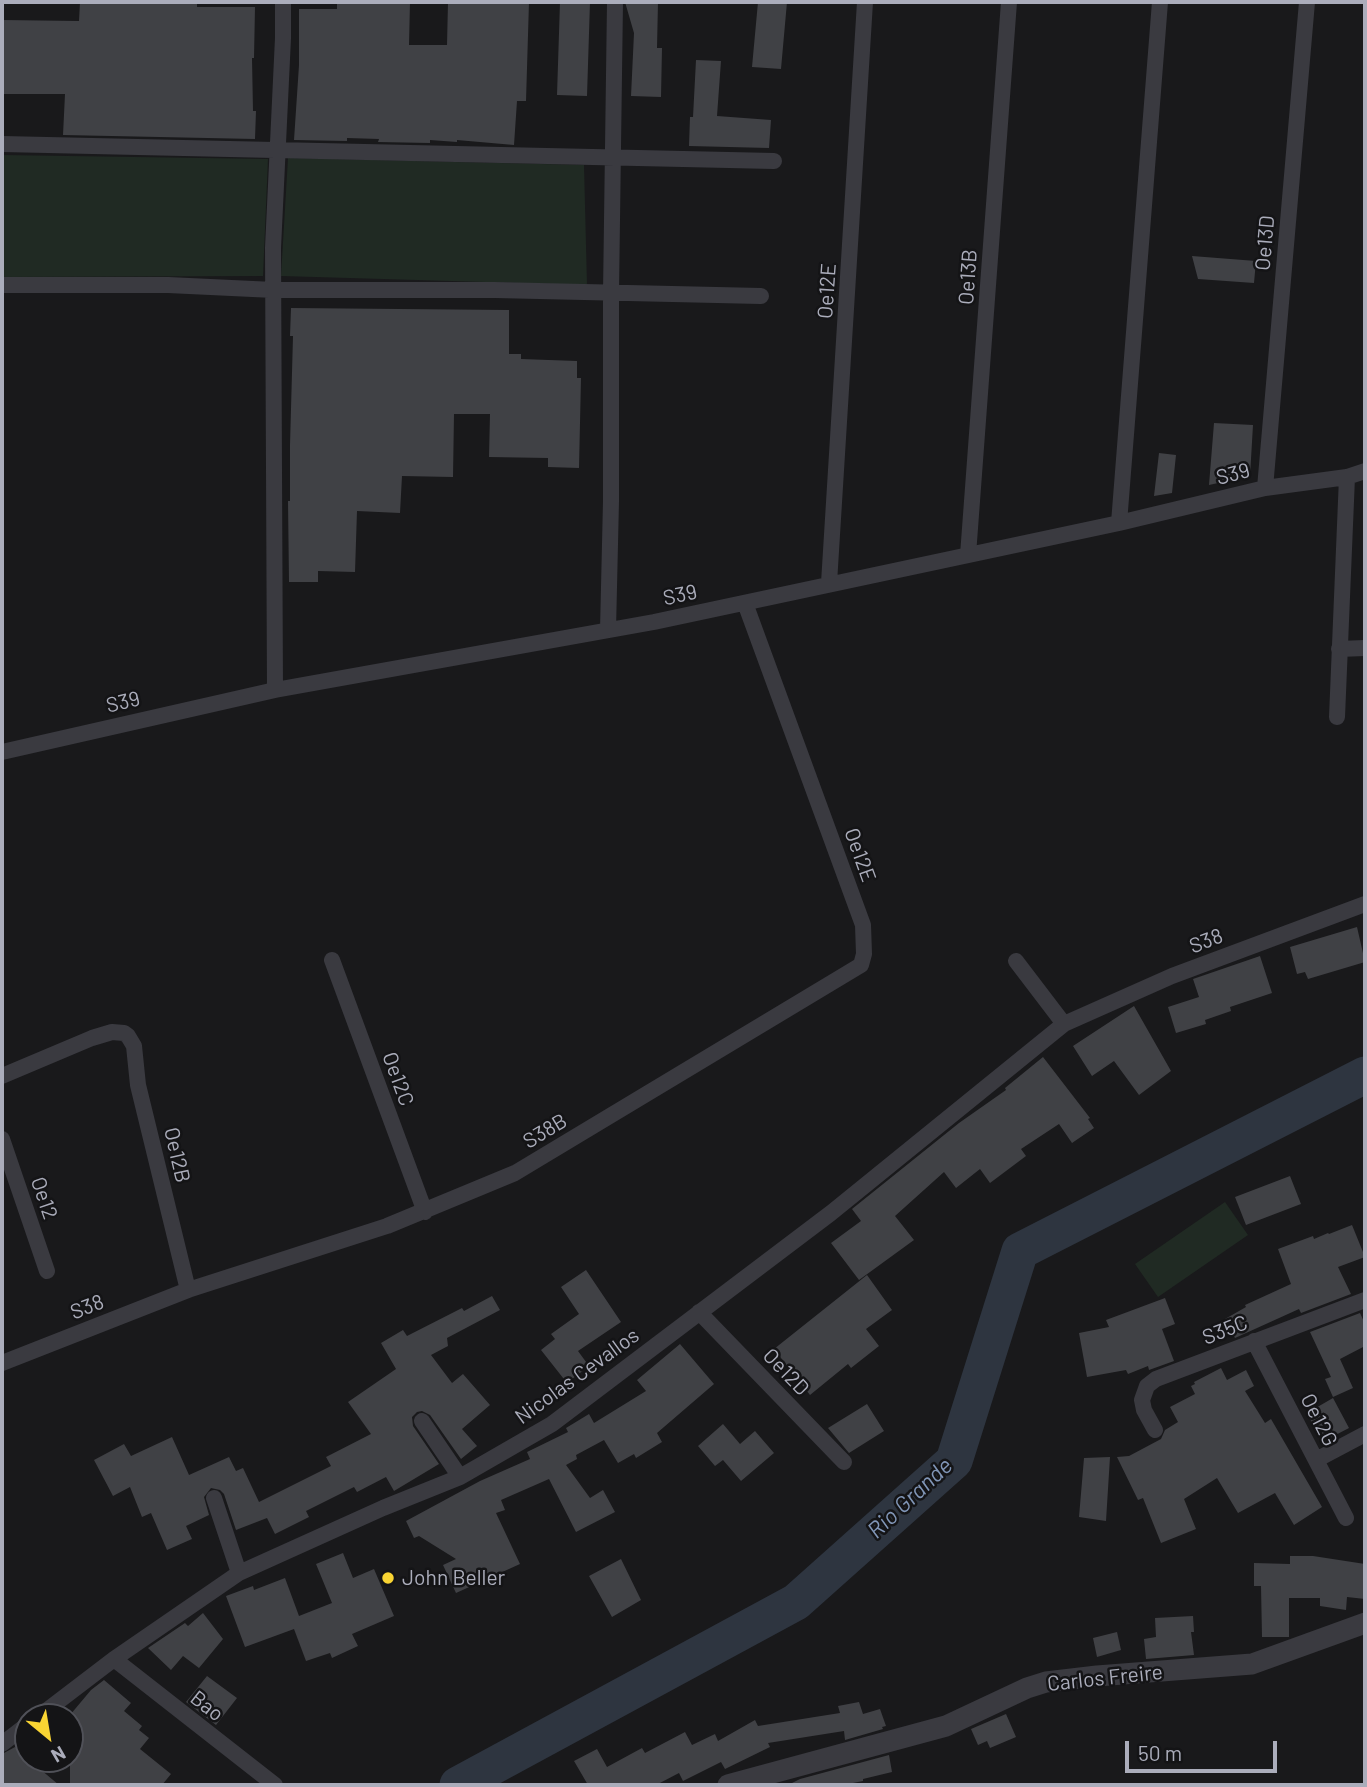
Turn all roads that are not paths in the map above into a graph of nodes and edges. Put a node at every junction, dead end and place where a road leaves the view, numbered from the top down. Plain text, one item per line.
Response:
1 (283, 2) edge
2 (615, 2) edge
3 (865, 2) edge
4 (1009, 2) edge
5 (1160, 2) edge
6 (1307, 2) edge
7 (2, 144) edge
8 (278, 150) junction
9 (614, 159) junction
10 (774, 161) dead end
11 (2, 285) edge
12 (274, 289) junction
13 (611, 293) junction
14 (761, 296) dead end
15 (1365, 471) edge
16 (1347, 477) junction
17 (1265, 488) junction
18 (1119, 523) junction
19 (968, 555) junction
20 (829, 583) junction
21 (745, 603) junction
22 (608, 630) junction
23 (1365, 648) edge
24 (1339, 649) junction
25 (275, 690) junction
26 (1337, 717) dead end
27 (2, 752) edge
28 (1365, 904) edge
29 (863, 925) joint
30 (332, 960) dead end
31 (1016, 961) dead end
32 (1064, 1024) junction
33 (2, 1076) edge
34 (2, 1139) edge
35 (425, 1212) junction
36 (47, 1271) dead end
37 (188, 1290) junction
38 (1365, 1300) edge
39 (699, 1312) junction
40 (1254, 1341) junction
41 (2, 1363) edge
42 (422, 1421) dead end
43 (1155, 1430) dead end
44 (1365, 1434) edge
45 (1316, 1460) junction
46 (844, 1461) dead end
47 (460, 1477) junction
48 (214, 1498) dead end
49 (1346, 1518) dead end
50 (239, 1573) junction
51 (1365, 1623) edge
52 (114, 1659) junction
53 (56, 1703) edge
54 (751, 1782) edge
55 (275, 1785) edge
56 (728, 1785) edge

1 - 8 street
2 - 9 street
3 - 20 street, Oe12E
4 - 19 street, Oe13B
5 - 18 street
6 - 17 street, Oe13D
7 - 8 street
8 - 9 street
8 - 12 street
9 - 10 street
9 - 13 street
11 - 12 street
12 - 13 street
12 - 25 street
13 - 14 street
13 - 22 street
15 - 16 street, S39
16 - 17 street, S39
16 - 24 street
17 - 18 street, S39
18 - 19 street, S39
19 - 20 street, S39
20 - 21 street, S39
21 - 22 street, S39
21 - 29 street, Oe12E
22 - 25 street, S39
23 - 24 street
24 - 26 street
25 - 27 street, S39
28 - 32 street, S38
29 - 35 street, S38B
30 - 35 street, Oe12C
31 - 32 street
32 - 39 street, Nicolas Cevallos
33 - 37 street, Oe12B
34 - 36 street, Oe12
35 - 37 street, S38B
37 - 41 street, S38
38 - 40 street, S35C
39 - 46 street, Oe12D
39 - 47 street, Nicolas Cevallos
40 - 43 street, S35C
40 - 45 street, Oe12G
42 - 47 street
44 - 45 street
45 - 49 street, Oe12G
47 - 50 street, Nicolas Cevallos
48 - 50 street
50 - 52 street, Nicolas Cevallos
51 - 54 street, Carlos Freire
52 - 53 street, Nicolas Cevallos
52 - 55 street, Bao
54 - 56 street, Carlos Freire

